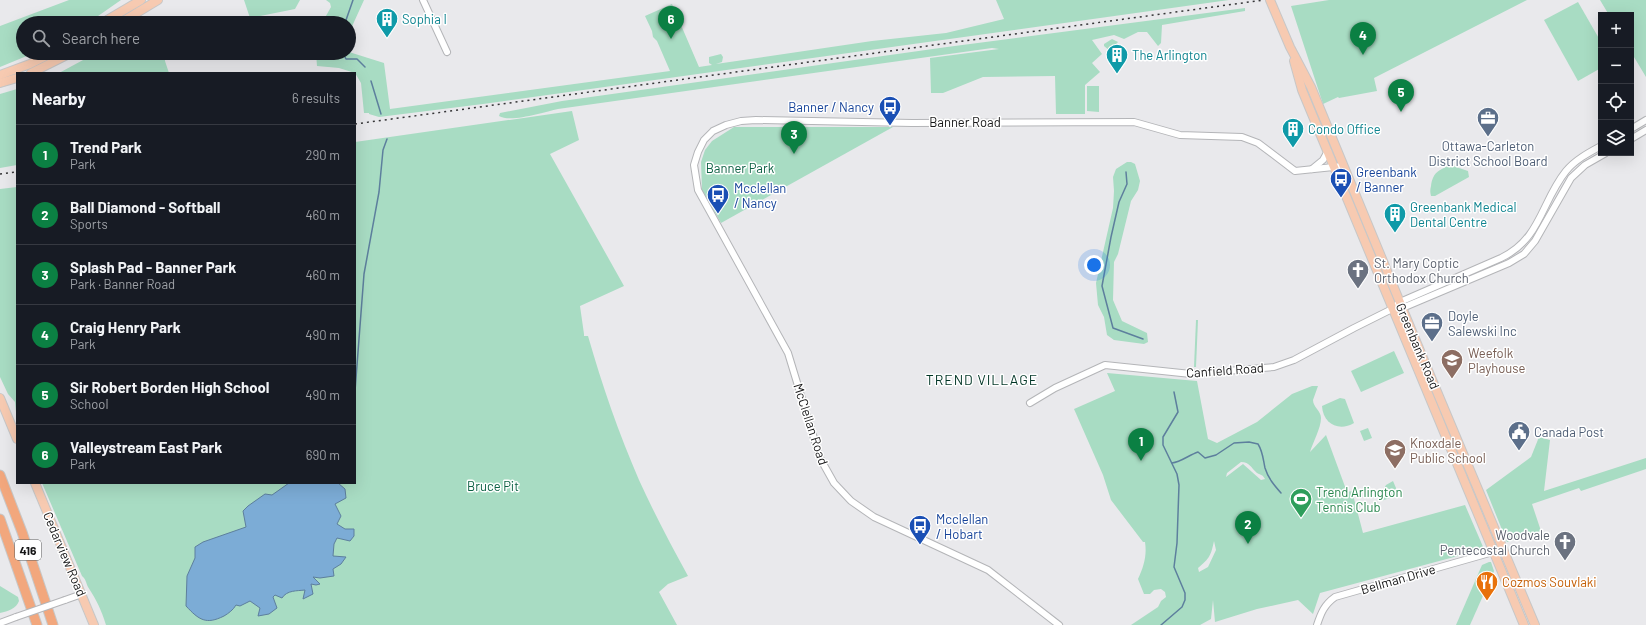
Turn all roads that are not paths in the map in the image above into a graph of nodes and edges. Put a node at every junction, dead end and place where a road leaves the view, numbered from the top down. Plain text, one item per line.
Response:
1 (130, 0) edge
2 (141, 0) edge
3 (158, 0) edge
4 (424, 0) edge
5 (1270, 0) edge
6 (111, 16) edge
7 (114, 16) edge
8 (132, 16) edge
9 (1290, 47) junction
10 (447, 52) dead end
11 (38, 60) edge
12 (57, 60) edge
13 (34, 72) edge
14 (0, 75) edge
15 (16, 78) edge
16 (0, 83) edge
17 (1646, 120) edge
18 (1634, 127) edge
19 (1646, 130) edge
20 (1634, 137) edge
21 (1598, 148) edge
22 (1328, 151) junction
23 (1601, 156) edge
24 (1344, 166) junction
25 (1334, 167) junction
26 (1311, 170) junction
27 (733, 254) joint
28 (1401, 306) junction
29 (1392, 309) junction
30 (1431, 377) junction
31 (1423, 382) junction
32 (0, 398) edge
33 (1030, 403) dead end
34 (16, 437) edge
35 (0, 475) edge
36 (35, 484) edge
37 (0, 520) edge
38 (1493, 552) junction
39 (82, 594) junction
40 (0, 623) edge
41 (37, 625) edge
42 (53, 625) edge
43 (94, 625) edge
44 (1059, 625) edge
45 (1317, 625) edge
46 (1524, 625) edge
47 (1535, 625) edge

1 - 6 main road
2 - 7 main road
3 - 8 main road
4 - 10 street
5 - 9 main road, Greenbank Road
9 - 22 main road, Greenbank Road
9 - 24 main road, Greenbank Road
11 - 14 main road
12 - 13 main road
15 - 16 main road
17 - 18 street
19 - 20 street
21 - 28 street
22 - 25 main road, Greenbank Road
22 - 26 street
23 - 28 street
24 - 25 street, Banner Road
24 - 28 main road, Greenbank Road
25 - 26 street, Banner Road
25 - 29 main road, Greenbank Road
26 - 27 street, Banner Road
27 - 44 street, McClellan Road
28 - 29 street
28 - 30 main road, Greenbank Road
29 - 31 main road, Greenbank Road
29 - 33 street, Canfield Road
30 - 31 main road
30 - 47 main road, Greenbank Road
31 - 38 main road, Greenbank Road
32 - 34 main road
35 - 42 highway, 416
36 - 39 main road, Cedarview Road
37 - 41 highway, 416
38 - 45 street, Bellman Drive
38 - 46 main road, Greenbank Road
39 - 40 street, bridge
39 - 43 main road, Cedarview Road

